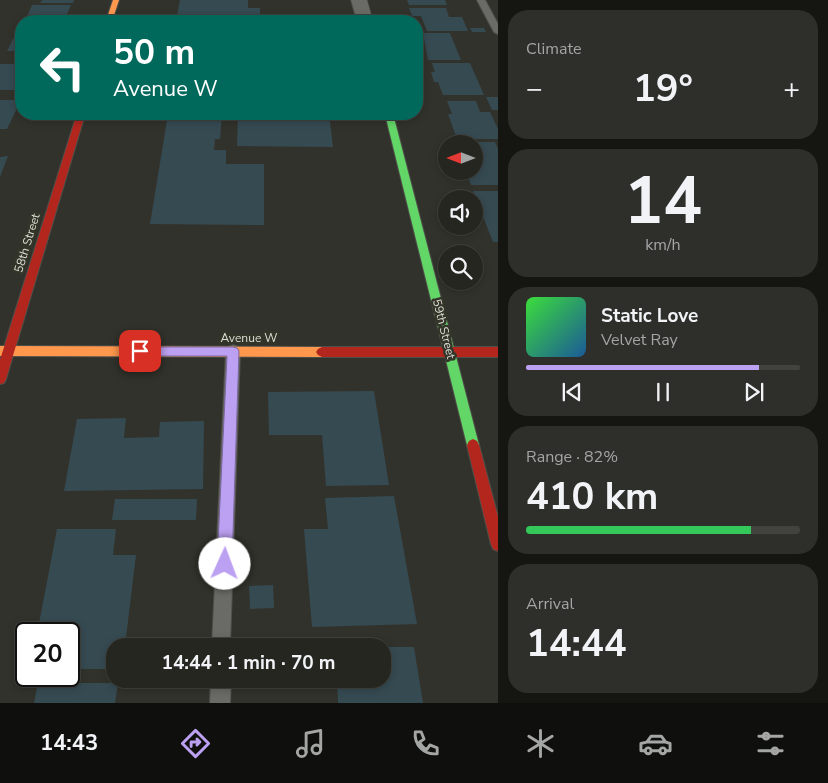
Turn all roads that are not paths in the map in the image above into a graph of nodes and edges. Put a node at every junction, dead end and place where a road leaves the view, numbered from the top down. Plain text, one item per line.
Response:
1 (116, 0) edge
2 (359, 0) edge
3 (481, 0) edge
4 (111, 15) edge
5 (363, 15) edge
6 (498, 32) edge
7 (79, 120) edge
8 (392, 120) edge
9 (4, 351) edge
10 (233, 351) junction
11 (450, 352) junction
12 (498, 352) edge
13 (0, 379) edge
14 (498, 544) edge
15 (221, 638) edge
16 (221, 688) edge
17 (220, 703) edge

1 - 4 street
2 - 5 street
3 - 6 lane
7 - 9 street, 58th Street
8 - 11 street, 59th Street
9 - 10 street, Avenue W
9 - 13 street, 58th Street
10 - 11 street, Avenue W
10 - 15 lane
11 - 12 street, Avenue W
11 - 14 street, 59th Street
16 - 17 lane

